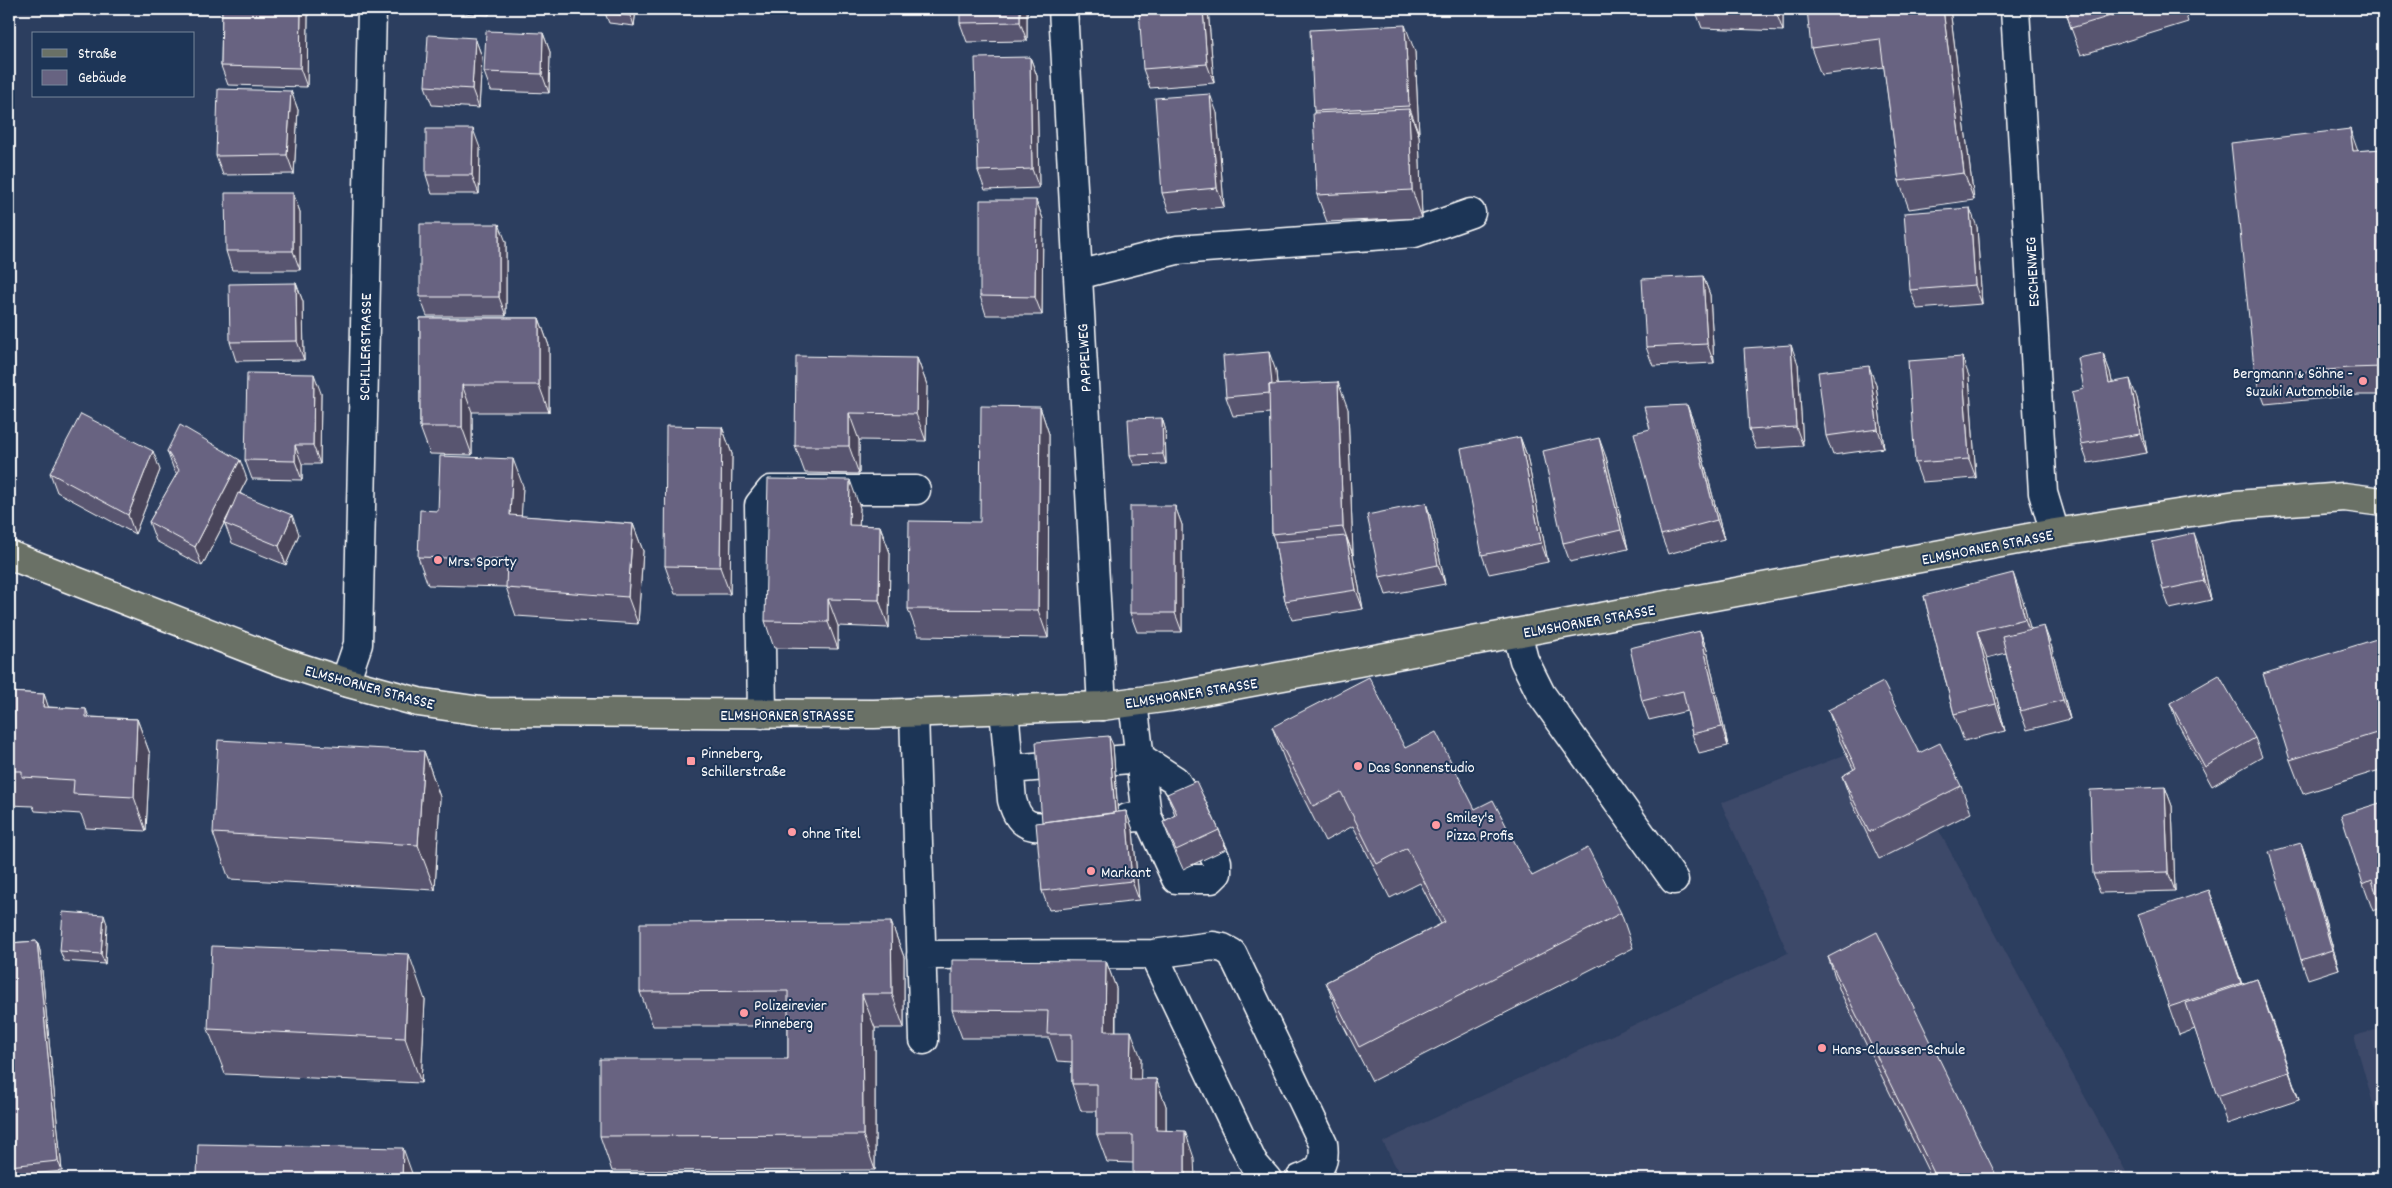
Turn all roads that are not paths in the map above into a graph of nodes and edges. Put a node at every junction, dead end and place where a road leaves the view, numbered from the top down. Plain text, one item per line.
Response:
1 (372, 9) edge
2 (1063, 9) edge
3 (2015, 9) edge
4 (1471, 213) dead end
5 (1078, 275) junction
6 (916, 490) dead end
7 (2383, 502) edge
8 (2055, 533) junction
9 (9, 555) edge
10 (1516, 633) junction
11 (345, 682) junction
12 (1133, 702) junction
13 (1102, 706) junction
14 (1004, 709) junction
15 (914, 712) junction
16 (762, 714) junction
17 (1144, 786) junction
18 (1012, 789) junction
19 (1674, 880) dead end
20 (1153, 954) junction
21 (921, 955) junction
22 (924, 1040) dead end
23 (1266, 1179) edge
24 (1300, 1179) edge

1 - 11 street, SCHILLERSTRASSE
2 - 5 street, PAPPELWEG
3 - 8 street, ESCHENWEG
4 - 5 street
5 - 13 street, PAPPELWEG
6 - 16 street
7 - 8 main road, ELMSHORNER STRASSE
8 - 10 main road, ELMSHORNER STRASSE
9 - 11 main road, ELMSHORNER STRASSE
10 - 12 main road, ELMSHORNER STRASSE
10 - 19 street
11 - 16 main road, ELMSHORNER STRASSE
12 - 13 main road, ELMSHORNER STRASSE
12 - 17 street
13 - 14 main road, ELMSHORNER STRASSE
14 - 15 main road, ELMSHORNER STRASSE
14 - 18 street
15 - 16 main road, ELMSHORNER STRASSE
15 - 21 street
17 - 18 street
17 - 18 street
17 - 18 street
20 - 21 street
20 - 23 street
20 - 24 street
21 - 22 street

